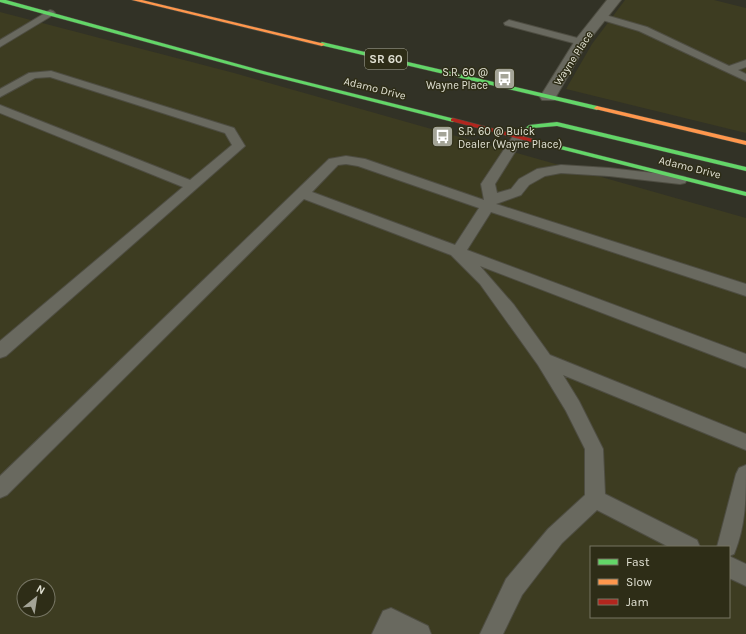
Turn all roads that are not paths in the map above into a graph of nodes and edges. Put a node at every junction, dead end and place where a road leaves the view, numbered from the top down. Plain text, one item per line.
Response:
1 (0, 0) edge
2 (135, 0) edge
3 (611, 0) edge
4 (50, 13) junction
5 (602, 17) junction
6 (509, 23) dead end
7 (581, 42) junction
8 (0, 44) edge
9 (746, 63) edge
10 (729, 70) junction
11 (746, 78) edge
12 (0, 94) edge
13 (548, 97) junction
14 (0, 109) edge
15 (519, 136) junction
16 (746, 143) edge
17 (746, 169) edge
18 (706, 183) junction
19 (192, 186) junction
20 (302, 194) junction
21 (746, 194) edge
22 (489, 203) junction
23 (457, 253) junction
24 (746, 290) edge
25 (0, 351) edge
26 (544, 360) junction
27 (746, 362) edge
28 (746, 442) edge
29 (746, 474) edge
30 (0, 489) edge
31 (595, 499) junction
32 (688, 546) edge
33 (727, 546) edge
34 (730, 567) edge
35 (746, 575) edge
36 (383, 634) edge
37 (420, 634) edge
38 (490, 634) edge

1 - 4 main road, Adamo Drive
2 - 13 main road, SR 60
3 - 5 street, Wayne Place
4 - 8 lane
4 - 15 main road, Adamo Drive
5 - 7 street, Wayne Place
5 - 10 lane
6 - 7 lane
7 - 13 street, Wayne Place
9 - 10 lane
10 - 11 lane
12 - 19 lane
13 - 16 main road, SR 60
14 - 19 lane
15 - 17 main road
15 - 18 main road, Adamo Drive
15 - 22 lane
18 - 21 main road, Adamo Drive
18 - 22 lane
19 - 25 lane
20 - 22 lane
20 - 23 lane
20 - 30 lane
22 - 23 lane
22 - 24 lane
23 - 26 lane
23 - 27 lane
26 - 28 lane
26 - 31 lane
29 - 33 lane
31 - 32 lane
31 - 38 lane
34 - 35 lane
36 - 37 lane

